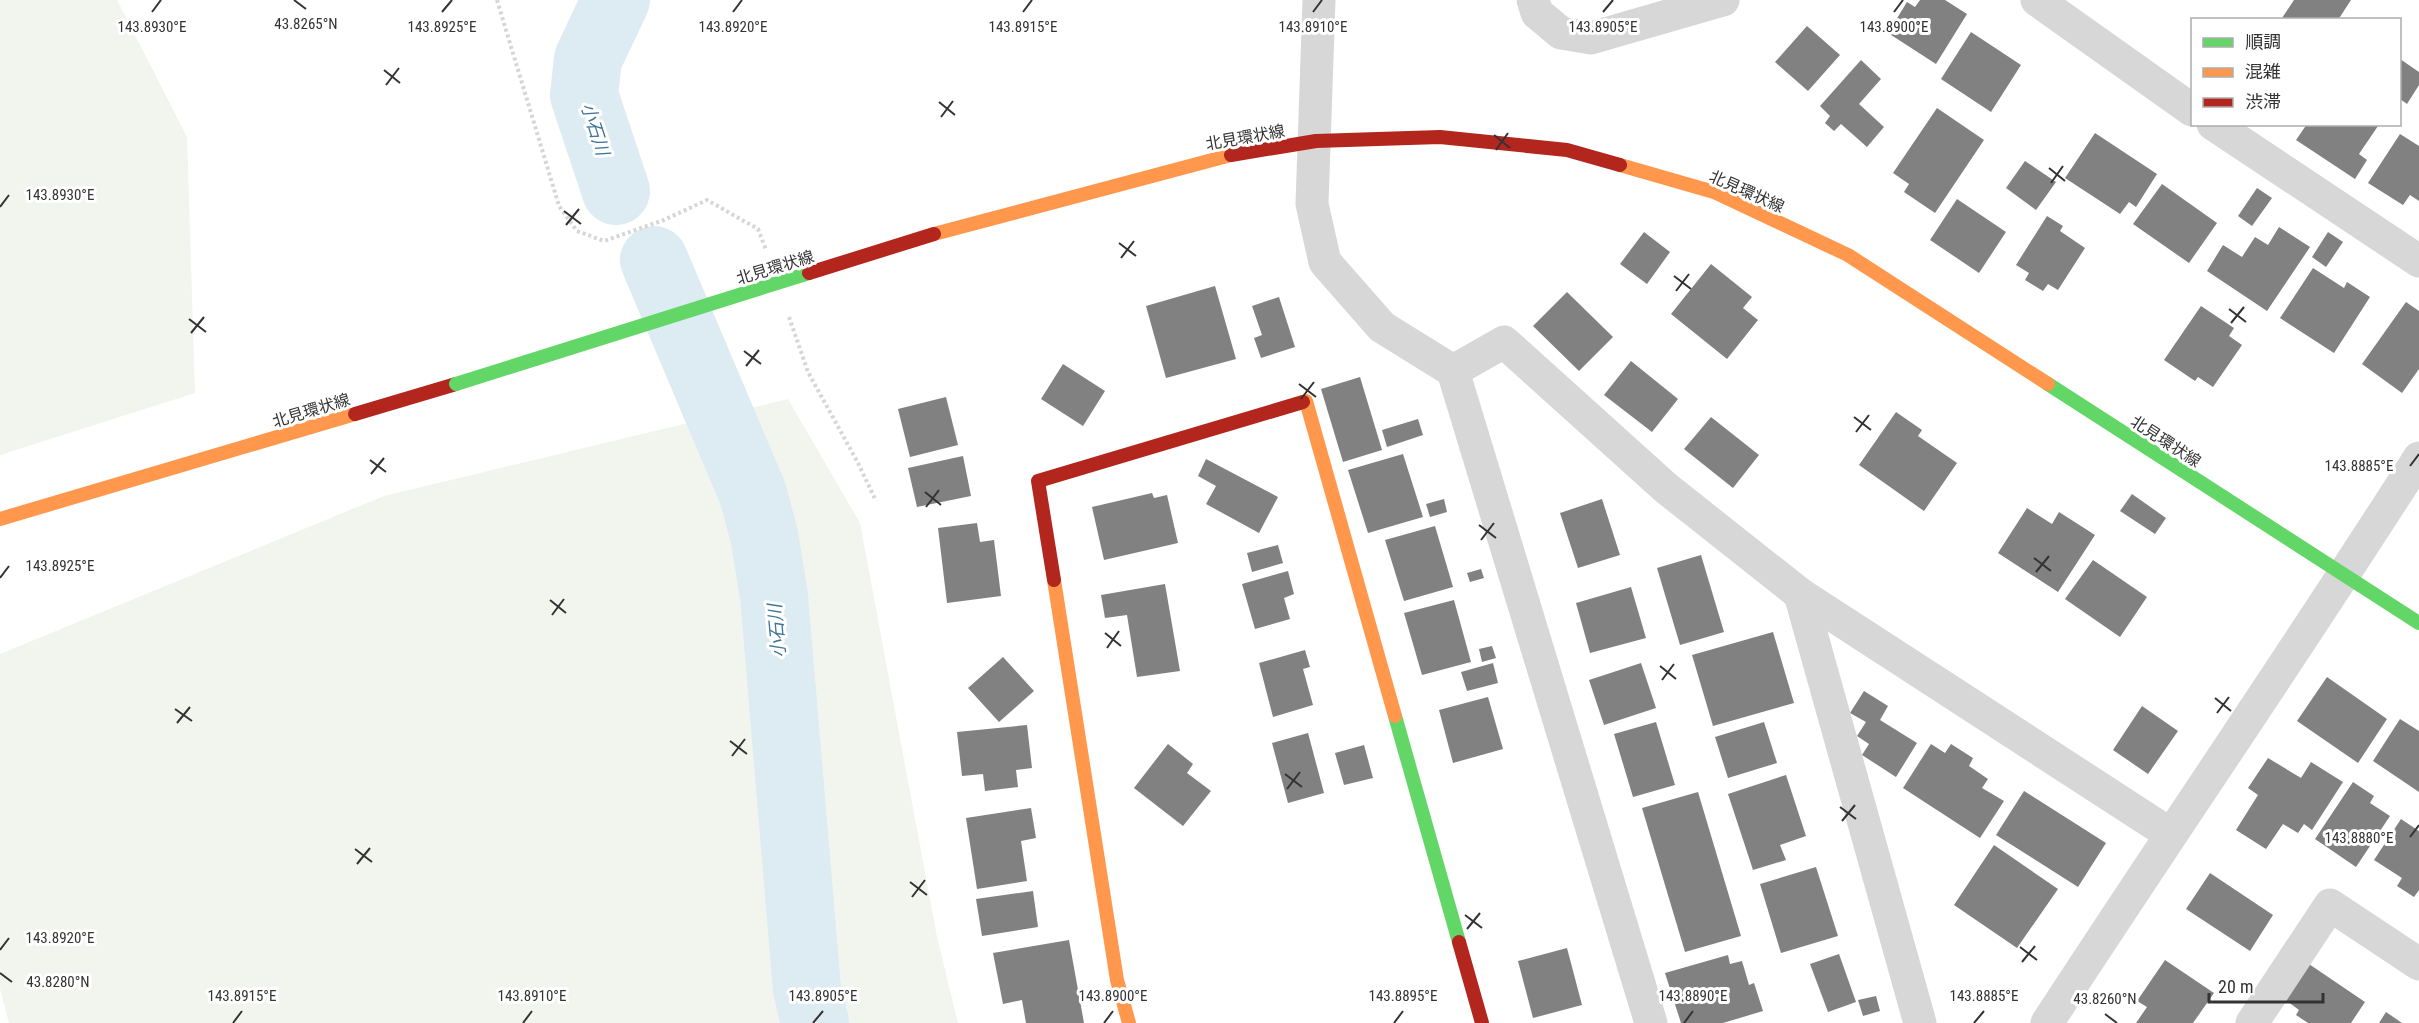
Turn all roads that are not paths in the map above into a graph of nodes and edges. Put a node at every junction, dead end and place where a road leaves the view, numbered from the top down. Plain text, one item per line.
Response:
1 (1319, 0) edge
2 (1533, 0) edge
3 (1723, 0) edge
4 (2037, 0) edge
5 (2191, 109) edge
6 (2216, 126) edge
7 (1316, 141) junction
8 (2419, 261) edge
9 (1453, 371) junction
10 (2419, 458) edge
11 (0, 519) edge
12 (2345, 574) junction
13 (1800, 594) junction
14 (2419, 623) edge
15 (2170, 834) junction
16 (2419, 964) edge
17 (1130, 1023) edge
18 (1482, 1023) edge
19 (1651, 1023) edge
20 (1920, 1023) edge
21 (2047, 1023) edge
22 (2252, 1023) edge

1 - 7 street
2 - 3 street
4 - 5 street
6 - 8 street
7 - 9 street
7 - 11 main road, 北見環状線, bridge
7 - 12 main road, 北見環状線
9 - 13 street
9 - 19 street
10 - 12 street
12 - 14 main road, 北見環状線
12 - 15 street
13 - 15 street
13 - 20 street
15 - 21 street
16 - 22 street
17 - 18 main road

